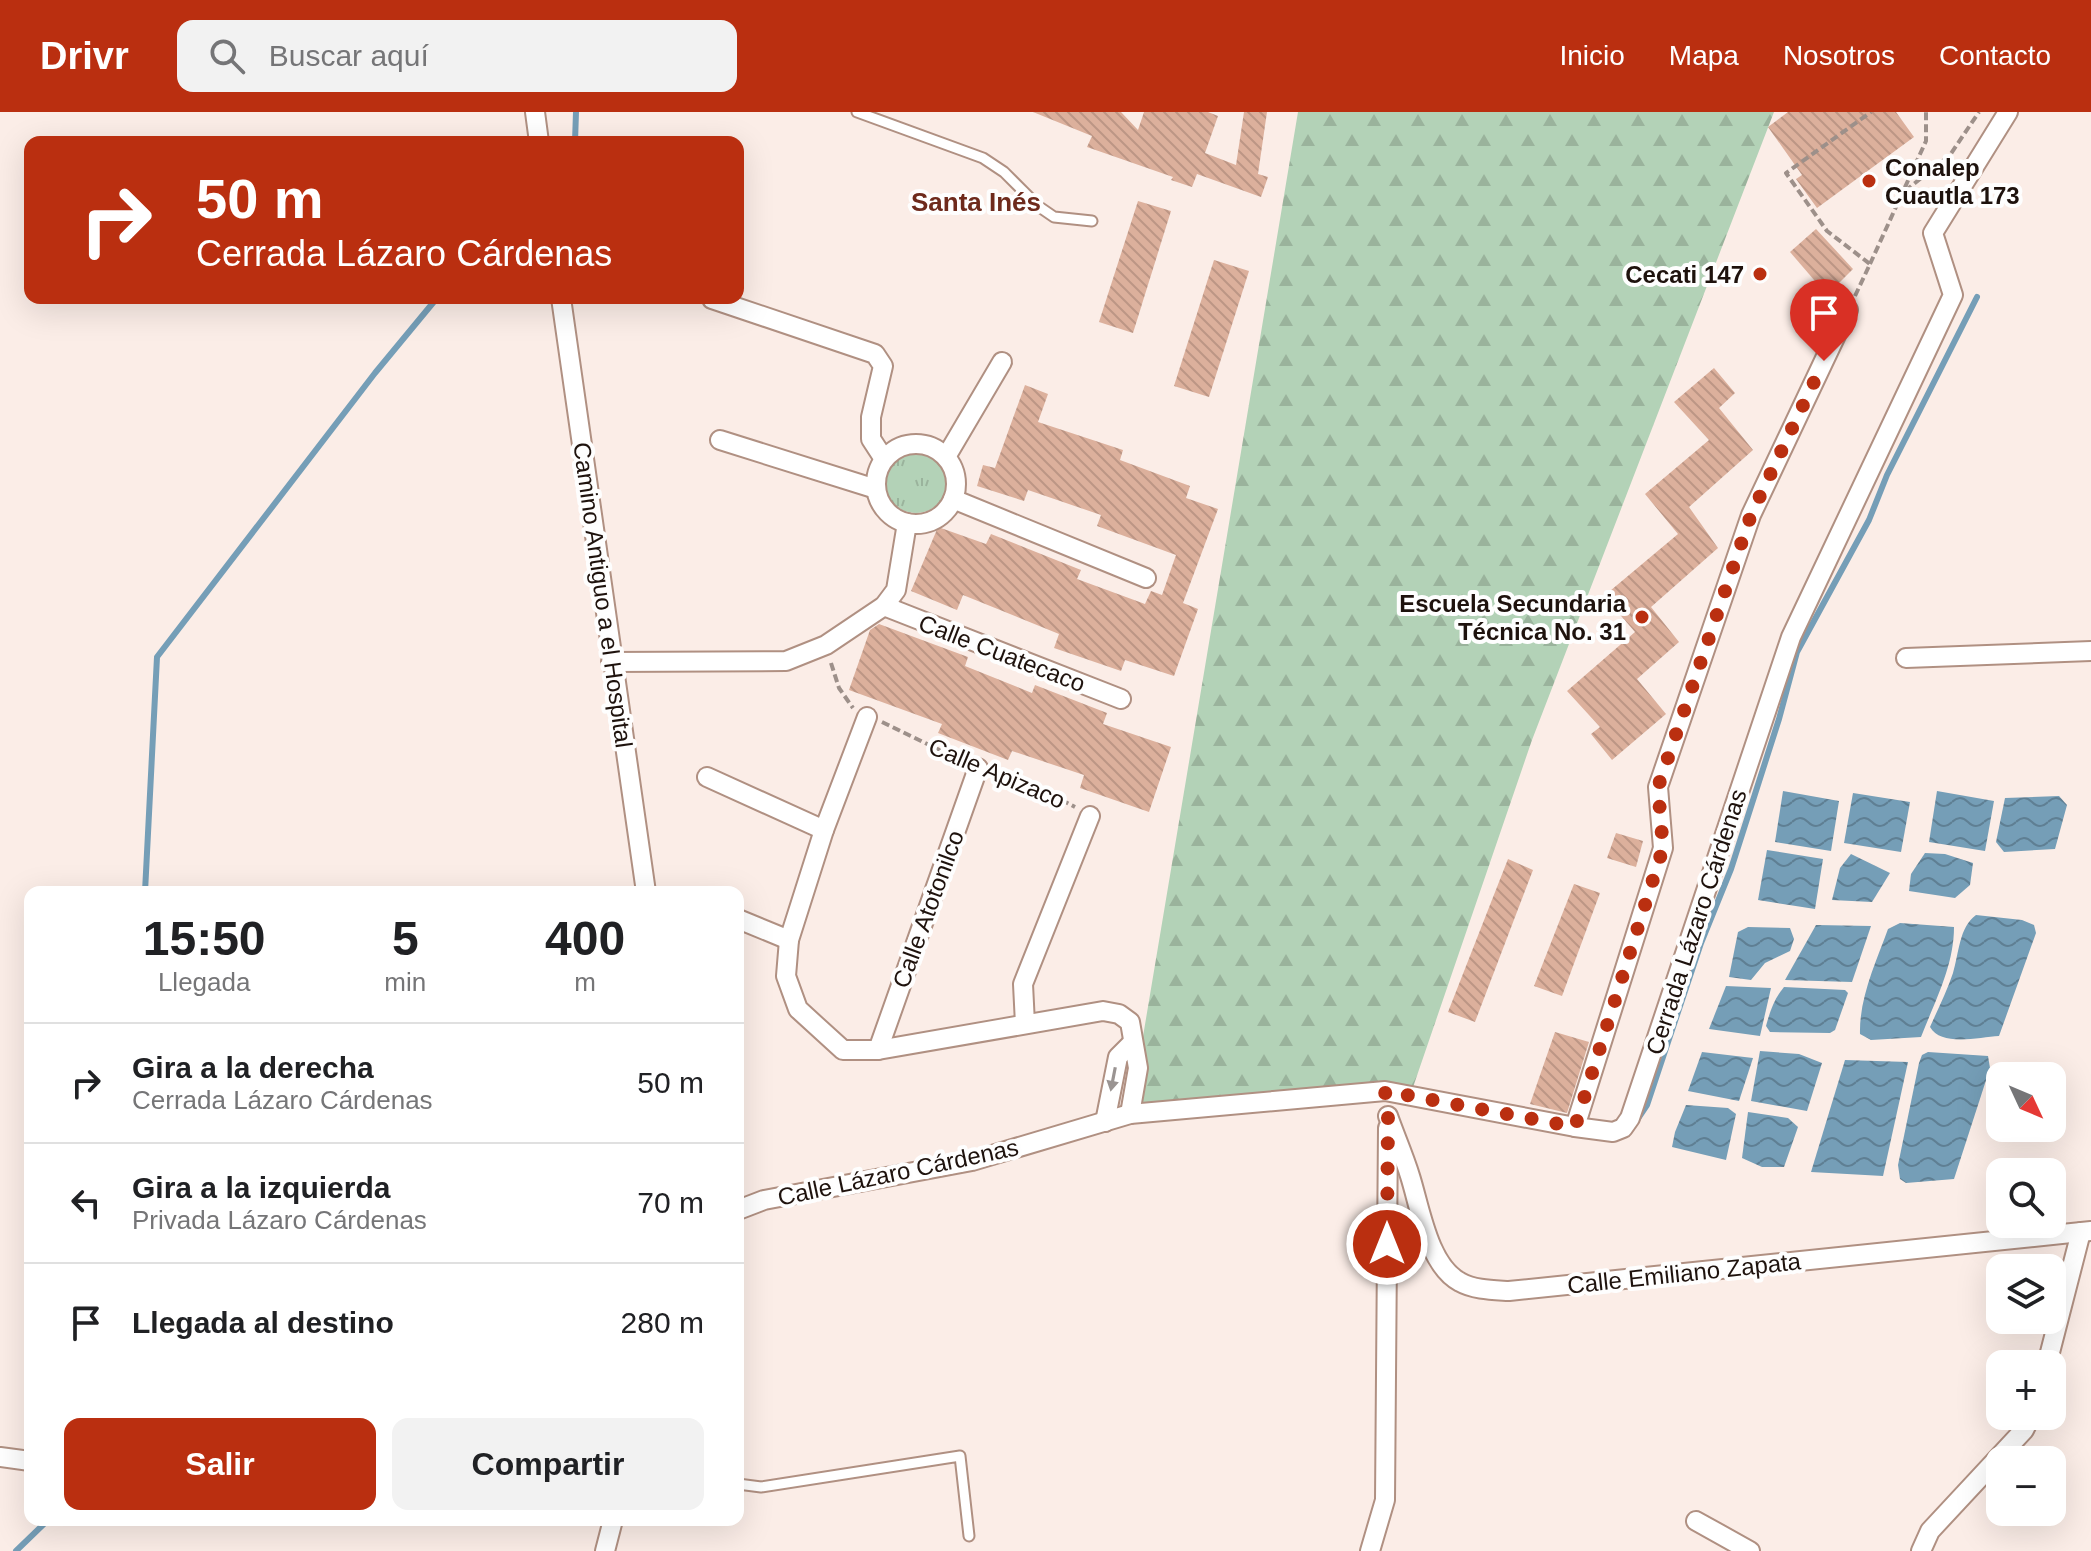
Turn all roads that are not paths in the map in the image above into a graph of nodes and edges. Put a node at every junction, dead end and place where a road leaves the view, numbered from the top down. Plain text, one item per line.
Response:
1 (535, 112) edge
2 (857, 112) edge
3 (2008, 112) edge
4 (538, 136) edge
5 (1092, 221) dead end
6 (562, 304) edge
7 (727, 304) edge
8 (1848, 310) road end
9 (1002, 362) dead end
10 (720, 440) dead end
11 (946, 457) junction
12 (884, 459) junction
13 (876, 489) junction
14 (953, 499) junction
15 (907, 523) junction
16 (1146, 578) dead end
17 (884, 606) junction
18 (2091, 651) edge
19 (1906, 658) dead end
20 (611, 662) junction
21 (1121, 699) dead end
22 (867, 717) road end
23 (978, 768) road end
24 (707, 777) dead end
25 (1090, 816) road end
26 (824, 830) junction
27 (645, 886) edge
28 (744, 921) edge
29 (789, 940) junction
30 (1025, 1024) junction
31 (1133, 1042) junction
32 (878, 1050) junction
33 (1385, 1091) junction
34 (1130, 1114) junction
35 (1388, 1116) junction
36 (1105, 1122) junction
37 (1575, 1127) junction
38 (744, 1208) edge
39 (2086, 1232) edge
40 (2051, 1350) edge
41 (2022, 1430) edge
42 (0, 1457) edge
43 (24, 1460) edge
44 (744, 1485) edge
45 (1696, 1521) dead end
46 (611, 1526) edge
47 (969, 1536) dead end
48 (605, 1551) edge
49 (1370, 1551) edge
50 (1750, 1551) edge
51 (1921, 1551) edge

1 - 4 street
2 - 5 lane
3 - 37 street, Cerrada Lázaro Cárdenas
6 - 20 street, Camino Antiguo a el Hospital
7 - 12 street
8 - 37 street
9 - 11 street
10 - 13 street
11 - 12 street
11 - 14 street
12 - 13 street
13 - 15 street
14 - 15 street
14 - 16 street
15 - 17 street
17 - 20 street
17 - 21 street, Calle Cuatecaco
18 - 19 street
20 - 27 street, Camino Antiguo a el Hospital
22 - 26 street
23 - 32 street, Calle Atotonilco
24 - 26 street
25 - 30 street, Calle Apizaco
26 - 29 street
28 - 29 street
29 - 32 street
30 - 31 street
30 - 32 street
31 - 34 street
31 -> 36 street
33 - 34 street, Cerrada Lázaro Cárdenas
33 - 35 street
33 - 37 street, Cerrada Lázaro Cárdenas
34 - 36 street, Cerrada Lázaro Cárdenas
35 - 39 street, Calle Emiliano Zapata
35 - 49 street
36 - 38 street, Calle Lázaro Cárdenas
39 - 40 street
41 - 51 street
42 - 43 street
44 - 47 lane
45 - 50 street
46 - 48 street

